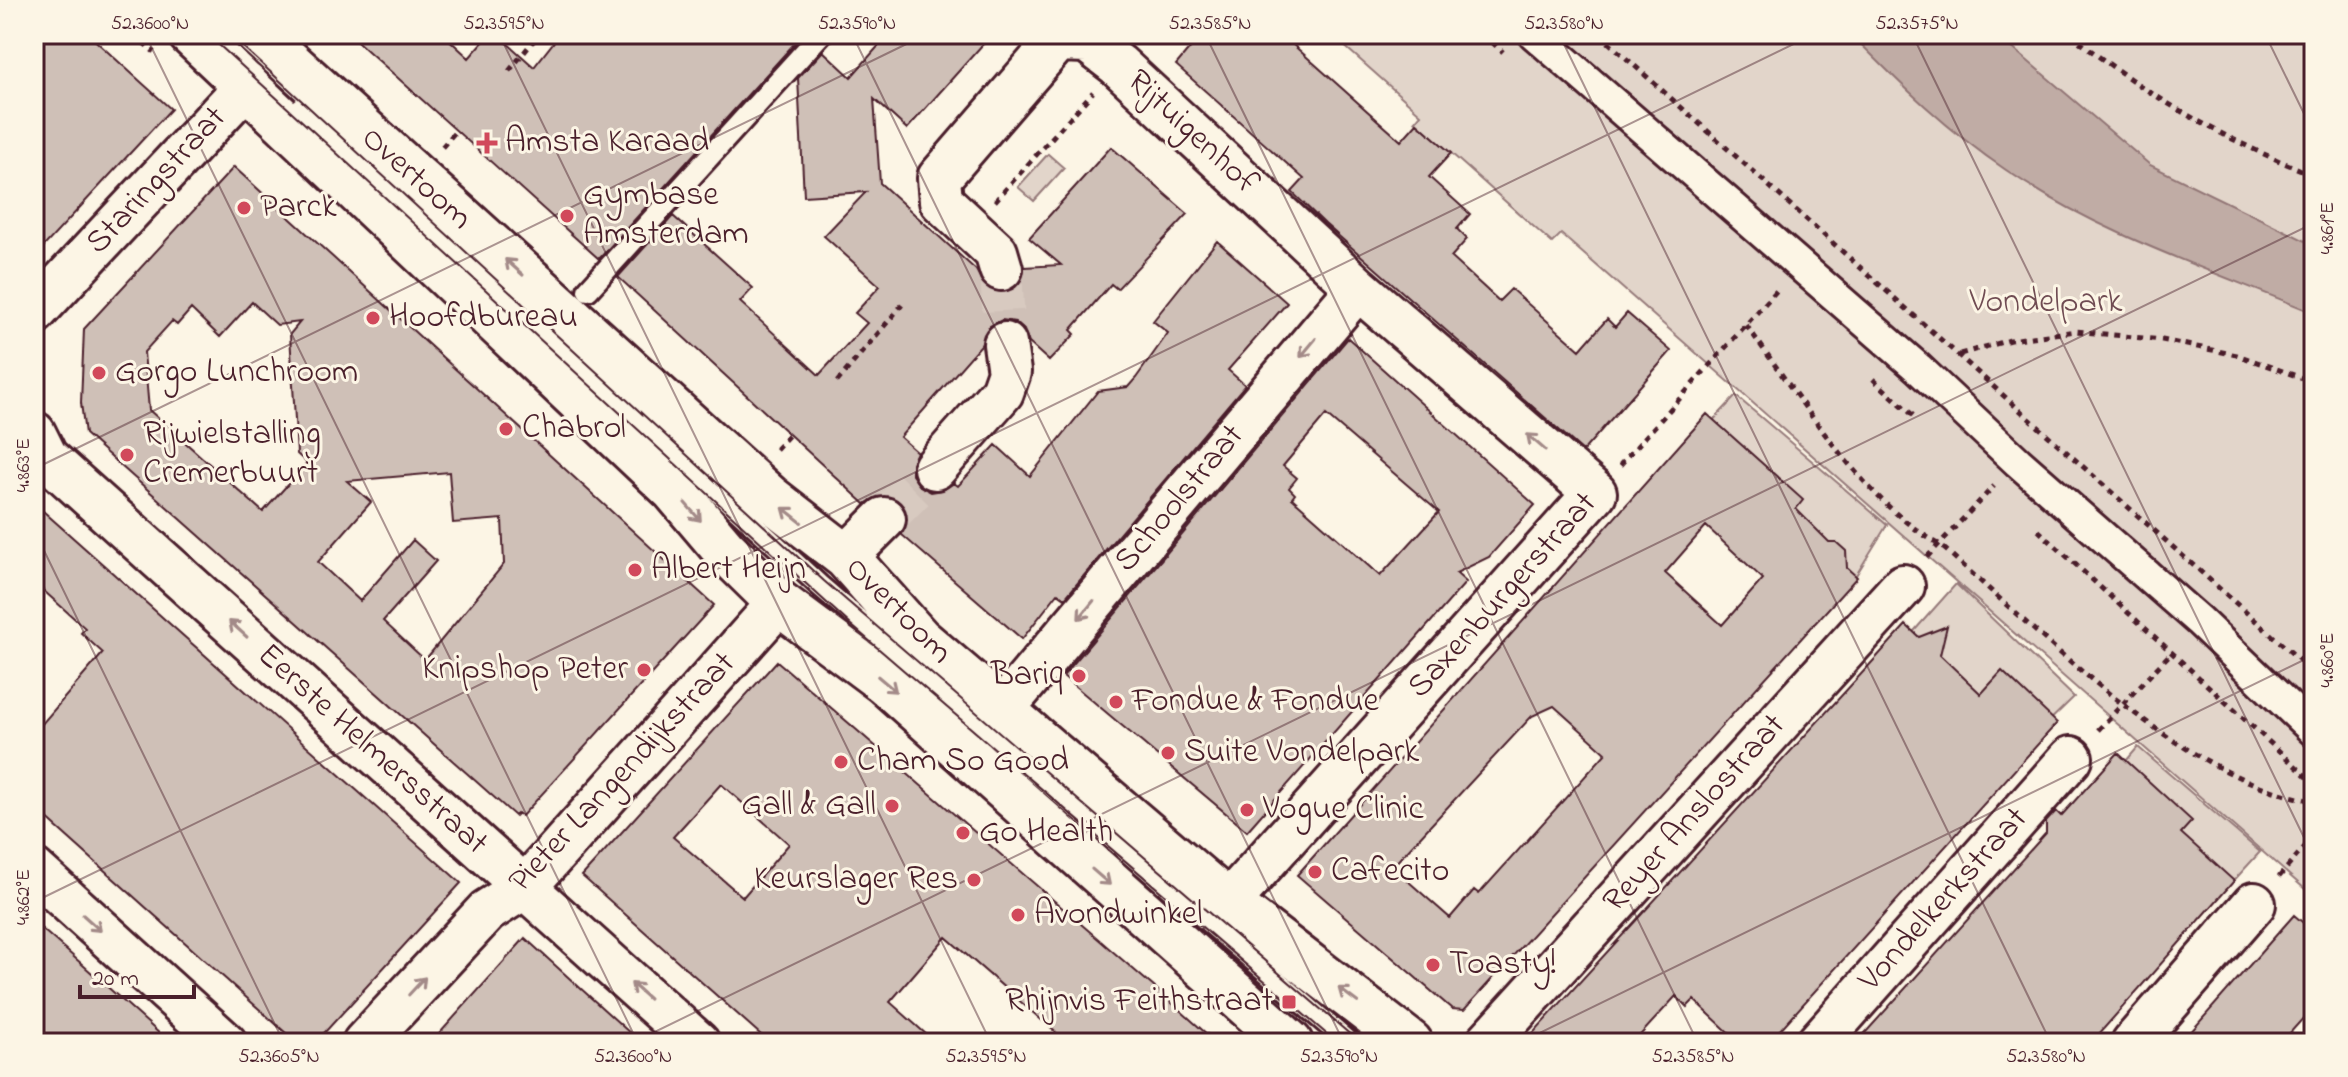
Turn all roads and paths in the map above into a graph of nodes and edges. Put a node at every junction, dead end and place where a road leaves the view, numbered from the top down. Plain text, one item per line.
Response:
1 (191, 34) edge
2 (539, 34) edge
3 (821, 34) edge
4 (1483, 34) edge
5 (1534, 34) edge
6 (2070, 34) edge
7 (1601, 35) edge
8 (1506, 55) dead end
9 (1118, 65) junction
10 (257, 66) edge
11 (509, 71) dead end
12 (291, 99) dead end
13 (456, 131) dead end
14 (436, 153) dead end
15 (2314, 175) edge
16 (971, 228) junction
17 (1001, 269) tunnel mouth
18 (1766, 280) dead end
19 (1358, 288) junction
20 (588, 290) dead end
21 (1788, 300) dead end
22 (902, 305) dead end
23 (1759, 311) dead end
24 (34, 313) edge
25 (1746, 325) junction
26 (1005, 344) tunnel mouth
27 (1960, 354) junction
28 (1862, 369) dead end
29 (837, 382) dead end
30 (2314, 382) edge
31 (1927, 428) dead end
32 (789, 435) dead end
33 (38, 454) edge
34 (771, 455) dead end
35 (935, 468) tunnel mouth
36 (1982, 478) dead end
37 (1595, 493) junction
38 (2004, 498) dead end
39 (1966, 516) dead end
40 (884, 519) tunnel mouth
41 (2037, 529) dead end
42 (1939, 544) junction
43 (846, 557) junction
44 (1903, 586) dead end
45 (779, 603) junction
46 (2157, 669) dead end
47 (2314, 673) edge
48 (2124, 704) junction
49 (1002, 710) junction
50 (2314, 731) edge
51 (2084, 744) joint
52 (2314, 783) edge
53 (2314, 801) edge
54 (2314, 836) edge
55 (2299, 855) dead end
56 (34, 870) edge
57 (525, 887) junction
58 (1228, 903) junction
59 (2254, 904) dead end
60 (1405, 1042) edge
61 (225, 1043) edge
62 (364, 1043) edge
63 (698, 1043) edge
64 (1290, 1043) edge
65 (1349, 1043) edge
66 (1487, 1043) edge
67 (1818, 1043) edge
68 (2133, 1043) edge

1 - 10 main road, Overtoom
2 - 11 path
3 - 20 lane
4 - 8 path
5 - 50 street
6 - 15 path
7 - 27 path
9 - 16 path
9 - 16 street, Rijtuigenhof
9 - 19 street, Rijtuigenhof
10 - 24 street, Staringstraat
43 -> 10 main road, Overtoom
10 -> 45 main road, Overtoom
12 - 65 lane, Overtoom
13 - 14 path
16 - 17 street, Rijtuigenhof
18 - 21 path
37 -> 19 street, Rijtuigenhof
19 -> 49 street, Schoolstraat
22 - 29 path
23 - 25 path, Saxenburgerstraat
25 - 37 path, Saxenburgerstraat
25 - 42 path
26 - 35 street
27 - 30 path
27 - 47 path
28 - 31 path
32 - 34 path
57 -> 33 street, Eerste Helmersstraat
36 - 38 path
37 - 58 street, Saxenburgerstraat
39 - 42 path
40 - 43 street
41 - 52 path
42 - 48 path
43 - 49 main road, Overtoom
44 - 66 street, Reyer Anslostraat
45 - 57 street, Pieter Langendijkstraat
45 -> 64 main road, Overtoom
46 - 48 path
48 - 51 path
48 - 53 path
49 - 58 main road, Overtoom
51 - 67 street, Vondelkerkstraat
54 - 55 path
56 -> 61 street
62 -> 57 street, Pieter Langendijkstraat
63 -> 57 street, Eerste Helmersstraat
60 -> 58 main road, Overtoom
59 - 68 street

